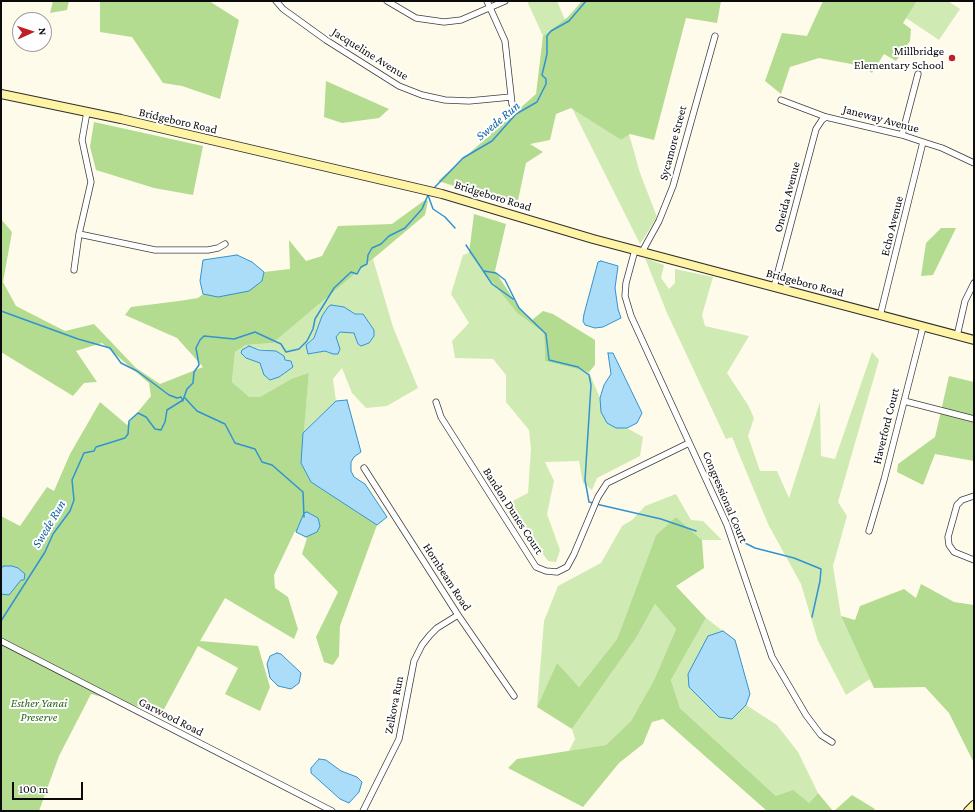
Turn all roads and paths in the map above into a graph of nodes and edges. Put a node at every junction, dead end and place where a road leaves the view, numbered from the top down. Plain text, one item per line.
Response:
1 (276, 1) edge
2 (387, 1) edge
3 (487, 1) edge
4 (505, 1) edge
5 (490, 8) junction
6 (715, 36) dead end
7 (918, 74) dead end
8 (1, 94) edge
9 (511, 97) junction
10 (781, 100) dead end
11 (512, 104) dead end
12 (87, 112) junction
13 (826, 117) junction
14 (902, 135) junction
15 (924, 142) junction
16 (974, 163) edge
17 (79, 234) junction
18 (225, 244) dead end
19 (639, 251) junction
20 (74, 270) dead end
21 (974, 283) edge
22 (774, 287) junction
23 (880, 316) junction
24 (923, 327) junction
25 (957, 336) junction
26 (974, 340) edge
27 (904, 401) junction
28 (436, 402) dead end
29 (974, 419) edge
30 (690, 443) junction
31 (364, 468) dead end
32 (974, 496) edge
33 (869, 531) dead end
34 (974, 560) edge
35 (458, 615) junction
36 (1, 642) edge
37 (514, 696) dead end
38 (832, 742) dead end
39 (974, 805) edge
40 (332, 811) edge
41 (363, 811) edge
42 (968, 811) edge

1 - 9 street, Jacqueline Avenue
2 - 5 street
3 - 5 street
4 - 5 street
5 - 9 street
6 - 19 street, Sycamore Street
7 - 14 street
8 - 12 main road, Bridgeboro Road
9 - 11 street
10 - 13 street, Janeway Avenue
12 - 17 street
12 - 19 main road, Bridgeboro Road
13 - 14 street, Janeway Avenue
13 - 22 street, Oneida Avenue
14 - 15 street, Janeway Avenue
15 - 16 street, Janeway Avenue
15 - 23 street, Echo Avenue
17 - 18 street
17 - 20 street
19 - 22 main road, Bridgeboro Road
19 - 30 street, Congressional Court
21 - 25 street
22 - 23 main road, Bridgeboro Road
23 - 24 main road, Bridgeboro Road
24 - 25 main road, Bridgeboro Road
24 - 27 street, Haverford Court
25 - 26 main road, Bridgeboro Road
27 - 29 street
27 - 33 street, Haverford Court
28 - 30 street, Bandon Dunes Court
30 - 38 street, Congressional Court
31 - 35 street, Hornbeam Road
32 - 34 street
35 - 37 street, Hornbeam Road
35 - 41 street, Zelkova Run
36 - 40 street, Garwood Road
39 - 42 main road

